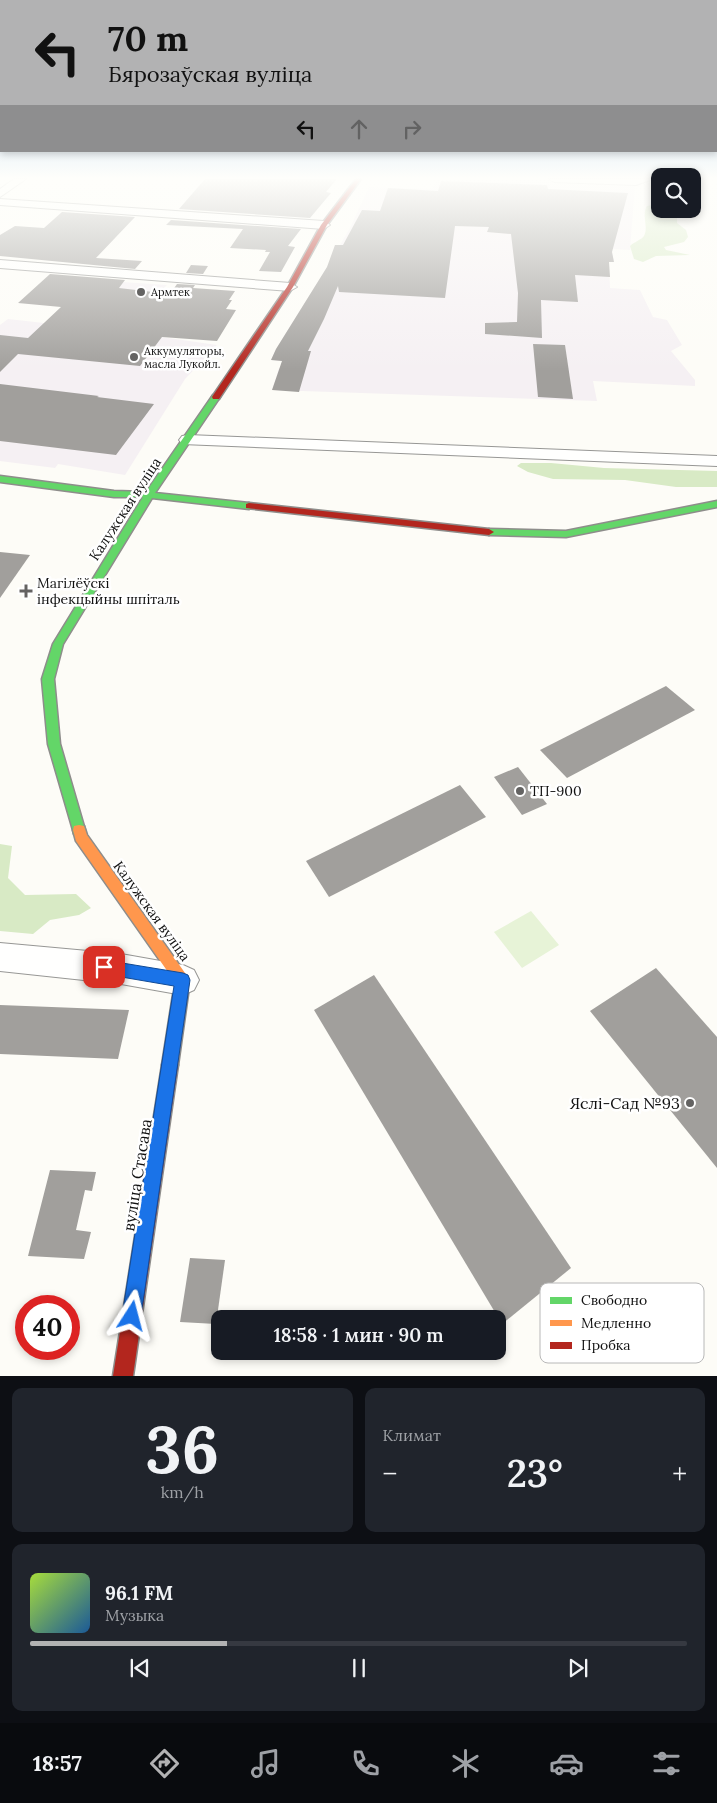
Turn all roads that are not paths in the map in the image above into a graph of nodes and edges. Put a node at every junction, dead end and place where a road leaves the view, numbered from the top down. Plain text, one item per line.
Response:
1 (314, 243) edge
2 (0, 264) edge
3 (290, 287) junction
4 (188, 440) junction
5 (717, 461) edge
6 (0, 479) edge
7 (148, 495) junction
8 (717, 504) edge
9 (0, 957) edge
10 (183, 980) junction
11 (123, 1376) edge

1 - 3 street, Калужская вуліца
2 - 3 street
3 - 4 street, Калужская вуліца
4 - 5 street
4 - 7 street, Калужская вуліца
6 - 7 street
7 - 8 street
7 - 10 street, Калужская вуліца
9 - 10 street
10 - 11 street, вуліца Стасава

